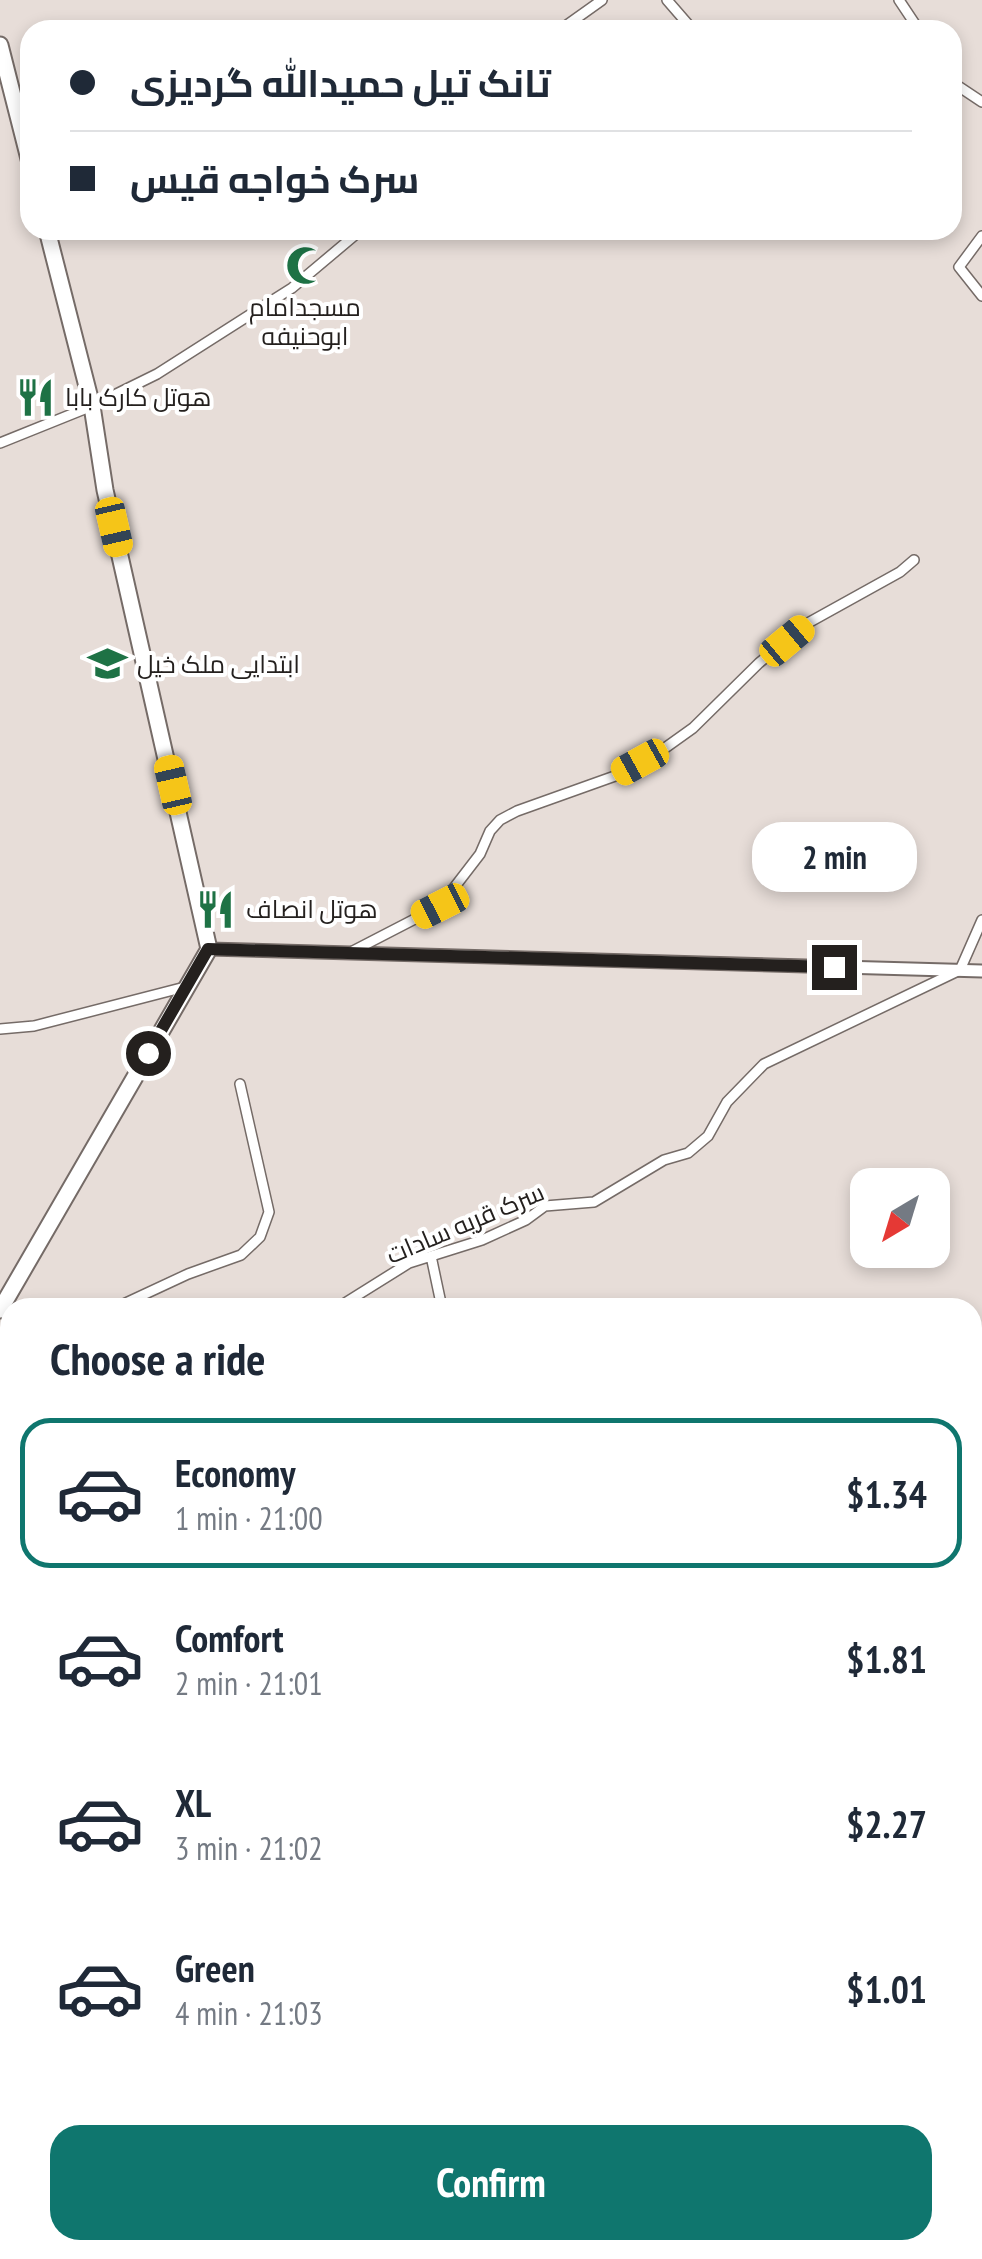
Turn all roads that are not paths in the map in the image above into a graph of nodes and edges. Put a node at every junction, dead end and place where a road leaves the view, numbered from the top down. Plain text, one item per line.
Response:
1 (602, 0) edge
2 (667, 0) edge
3 (574, 20) edge
4 (684, 20) edge
5 (0, 45) edge
6 (6, 93) edge
7 (20, 134) edge
8 (982, 236) edge
9 (50, 240) edge
10 (348, 240) edge
11 (982, 296) edge
12 (92, 406) junction
13 (0, 443) edge
14 (914, 560) dead end
15 (982, 920) edge
16 (208, 949) junction
17 (349, 953) junction
18 (960, 970) junction
19 (982, 971) edge
20 (185, 987) junction
21 (0, 1029) edge
22 (240, 1084) dead end
23 (431, 1256) junction
24 (7, 1298) edge
25 (136, 1298) edge
26 (353, 1298) edge
27 (440, 1298) edge

1 - 3 street
2 - 4 street
5 - 6 highway
6 - 7 highway
8 - 11 street
9 - 12 highway
10 - 12 street
12 - 13 street
12 - 16 highway
14 - 17 street
15 - 18 street
16 - 17 street
16 - 20 highway
17 - 18 street
18 - 19 street
18 - 23 street, سرک قریه سادات
20 - 21 street
20 - 24 highway
22 - 25 street
23 - 26 street, سرک قریه سادات
23 - 27 street

